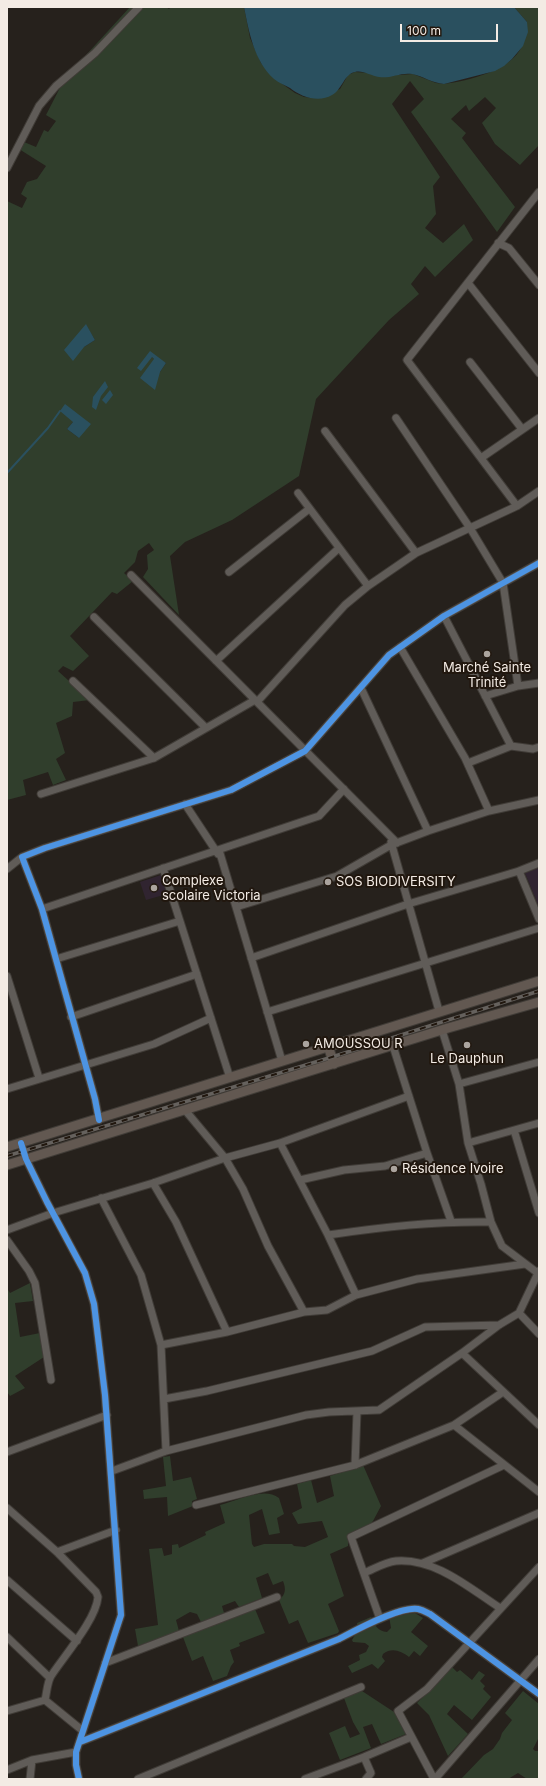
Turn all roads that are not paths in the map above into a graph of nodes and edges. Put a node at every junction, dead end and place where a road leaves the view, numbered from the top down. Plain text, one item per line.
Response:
1 (139, 7) edge
2 (7, 168) edge
3 (539, 192) edge
4 (498, 243) junction
5 (536, 276) edge
6 (468, 283) junction
7 (539, 285) edge
8 (470, 362) dead end
9 (539, 373) edge
10 (396, 418) dead end
11 (539, 418) edge
12 (522, 429) junction
13 (325, 431) dead end
14 (481, 458) junction
15 (539, 491) edge
16 (298, 493) dead end
17 (518, 506) junction
18 (309, 509) junction
19 (470, 528) junction
20 (339, 548) junction
21 (416, 553) junction
22 (539, 562) edge
23 (229, 572) dead end
24 (131, 575) dead end
25 (503, 583) junction
26 (368, 586) junction
27 (444, 616) junction
28 (94, 617) dead end
29 (400, 647) junction
30 (216, 661) junction
31 (73, 681) dead end
32 (539, 683) edge
33 (518, 686) junction
34 (361, 688) junction
35 (485, 696) junction
36 (256, 701) junction
37 (206, 728) junction
38 (512, 746) junction
39 (539, 747) edge
40 (305, 751) junction
41 (154, 758) junction
42 (468, 763) junction
43 (344, 789) junction
44 (41, 794) dead end
45 (539, 800) edge
46 (186, 804) junction
47 (489, 811) junction
48 (428, 831) junction
49 (394, 844) junction
50 (218, 851) junction
51 (22, 856) junction
52 (539, 863) edge
53 (7, 868) edge
54 (163, 868) junction
55 (519, 871) junction
56 (408, 904) junction
57 (236, 907) junction
58 (42, 909) junction
59 (539, 919) edge
60 (180, 921) junction
61 (539, 928) edge
62 (251, 958) junction
63 (56, 959) junction
64 (426, 963) junction
65 (197, 974) junction
66 (7, 976) edge
67 (539, 981) edge
68 (539, 1002) edge
69 (439, 1011) junction
70 (267, 1012) junction
71 (71, 1017) junction
72 (211, 1018) junction
73 (442, 1030) junction
74 (328, 1046) junction
75 (393, 1046) junction
76 (282, 1061) junction
77 (539, 1062) edge
78 (86, 1064) junction
79 (334, 1064) junction
80 (39, 1078) junction
81 (230, 1078) junction
82 (459, 1084) junction
83 (7, 1089) edge
84 (409, 1096) junction
85 (185, 1110) junction
86 (110, 1116) junction
87 (99, 1120) junction
88 (539, 1123) edge
89 (514, 1130) junction
90 (114, 1131) junction
91 (21, 1143) junction
92 (280, 1143) junction
93 (468, 1143) junction
94 (7, 1148) edge
95 (427, 1153) junction
96 (225, 1158) junction
97 (26, 1159) junction
98 (7, 1165) edge
99 (300, 1180) junction
100 (153, 1183) junction
101 (101, 1198) junction
102 (53, 1213) junction
103 (539, 1213) edge
104 (451, 1221) junction
105 (491, 1222) junction
106 (7, 1230) edge
107 (328, 1235) junction
108 (7, 1240) edge
109 (525, 1264) junction
110 (538, 1273) edge
111 (356, 1295) junction
112 (304, 1312) junction
113 (519, 1313) junction
114 (499, 1325) junction
115 (227, 1332) junction
116 (539, 1334) edge
117 (161, 1345) junction
118 (462, 1353) junction
119 (51, 1380) dead end
120 (503, 1392) junction
121 (164, 1399) junction
122 (357, 1412) junction
123 (107, 1415) junction
124 (454, 1425) junction
125 (539, 1425) edge
126 (166, 1451) junction
127 (7, 1452) edge
128 (356, 1465) junction
129 (504, 1465) junction
130 (112, 1471) junction
131 (539, 1492) edge
132 (196, 1505) dead end
133 (7, 1508) edge
134 (539, 1512) edge
135 (116, 1530) junction
136 (57, 1552) junction
137 (423, 1563) junction
138 (539, 1567) edge
139 (364, 1573) junction
140 (7, 1580) edge
141 (277, 1597) dead end
142 (500, 1608) junction
143 (380, 1619) junction
144 (7, 1638) edge
145 (77, 1641) junction
146 (468, 1644) junction
147 (539, 1659) edge
148 (105, 1663) junction
149 (50, 1678) junction
150 (520, 1680) junction
151 (361, 1687) dead end
152 (539, 1694) edge
153 (45, 1700) junction
154 (8, 1709) edge
155 (83, 1731) junction
156 (411, 1737) junction
157 (80, 1742) junction
158 (76, 1752) junction
159 (364, 1757) junction
160 (32, 1760) junction
161 (7, 1770) edge
162 (30, 1779) edge
163 (79, 1779) edge
164 (138, 1779) edge
165 (305, 1779) edge
166 (366, 1779) edge
167 (434, 1779) edge

1 - 2 street
3 - 4 street
4 - 5 street
4 - 6 street
5 - 7 street
6 - 9 street
6 - 14 street
8 - 12 street
10 - 19 street
11 - 12 street
12 - 14 street
13 - 21 street
14 - 17 street
15 - 17 street
16 - 18 street
17 - 19 street
18 - 20 street
18 - 23 street
19 - 21 street
19 - 25 street
20 - 26 street
20 - 30 street
21 - 26 street
22 - 25 street
24 - 30 street
25 - 27 street
25 - 33 street
26 - 36 street
27 - 29 street
27 - 35 street
28 - 37 street
29 - 34 street
29 - 42 street
30 - 36 street
31 - 41 street
32 - 33 street
33 - 35 street
34 - 40 street
34 - 48 street
35 - 38 street
36 - 37 street
36 - 40 street
37 - 41 street
38 - 39 street
38 - 42 street
40 - 43 street
40 - 46 street
41 - 44 street
42 - 47 street
43 - 49 street
43 - 50 street
45 - 47 street
46 - 50 street
46 - 51 street
47 - 48 street
48 - 49 street
49 - 56 street
49 - 57 street
50 - 54 street
50 - 57 street
51 - 53 street
51 - 58 street
52 - 55 street
54 - 58 street
54 - 60 street
55 - 56 street
55 - 59 street
56 - 62 street
56 - 64 street
57 - 62 street
58 - 63 street
60 - 63 street
60 - 65 street
61 - 64 street
62 - 70 street
63 - 71 street
64 - 69 street
64 - 70 street
65 - 71 street
65 - 72 street
66 - 80 street
67 - 69 main road
68 - 73 main road
69 - 74 main road
70 - 76 street
71 - 78 street
72 - 78 street
72 - 81 street
73 - 75 main road
73 - 82 street
74 - 76 main road
74 - 79 main road
75 - 79 main road
75 - 84 street
76 - 81 main road
77 - 82 street
78 - 80 street
78 - 87 street
79 - 85 main road
80 - 83 street
81 - 86 main road
82 - 93 street
84 - 92 street
84 - 95 street
85 - 90 main road
85 - 96 street
86 - 87 main road
86 - 90 main road
87 - 91 main road
88 - 89 street
89 - 93 street
89 - 103 street
90 - 97 main road
91 - 94 main road
91 - 97 street
92 - 96 street
92 - 99 street
93 - 105 street
95 - 99 street
95 - 104 street
96 - 100 street
96 - 112 street
97 - 98 main road
97 - 102 street
99 - 107 street
100 - 101 street
100 - 115 street
101 - 102 street
101 - 117 street
102 - 106 street
102 - 123 street
104 - 105 street
104 - 107 street
105 - 109 street
107 - 111 street
108 - 119 street
109 - 110 street
109 - 111 street
110 - 113 street
111 - 112 street
112 - 115 street
113 - 114 street
113 - 116 street
114 - 118 street
114 - 121 street
115 - 117 street
117 - 121 street
118 - 120 street
118 - 122 street
120 - 124 street
120 - 125 street
121 - 126 street
122 - 126 street
122 - 128 street
123 - 127 street
123 - 130 street
124 - 128 street
124 - 129 street
126 - 130 street
128 - 132 street
129 - 131 street
129 - 139 street
130 - 135 street
133 - 136 street
134 - 137 street
135 - 136 street
135 - 148 street
136 - 145 street
137 - 139 street
137 - 142 street
138 - 142 street
139 - 143 street
140 - 145 street
141 - 148 street
142 - 146 street
143 - 146 street
143 - 157 street
144 - 149 street
145 - 149 street
146 - 150 street
146 - 156 street
147 - 150 street
148 - 155 street
149 - 153 street
150 - 152 street
150 - 167 street
151 - 164 street
153 - 154 street
153 - 155 street
155 - 157 street
156 - 159 street
156 - 167 street
157 - 158 street
158 - 160 street
158 - 163 street
159 - 165 street
159 - 166 street
160 - 161 street
160 - 162 street

